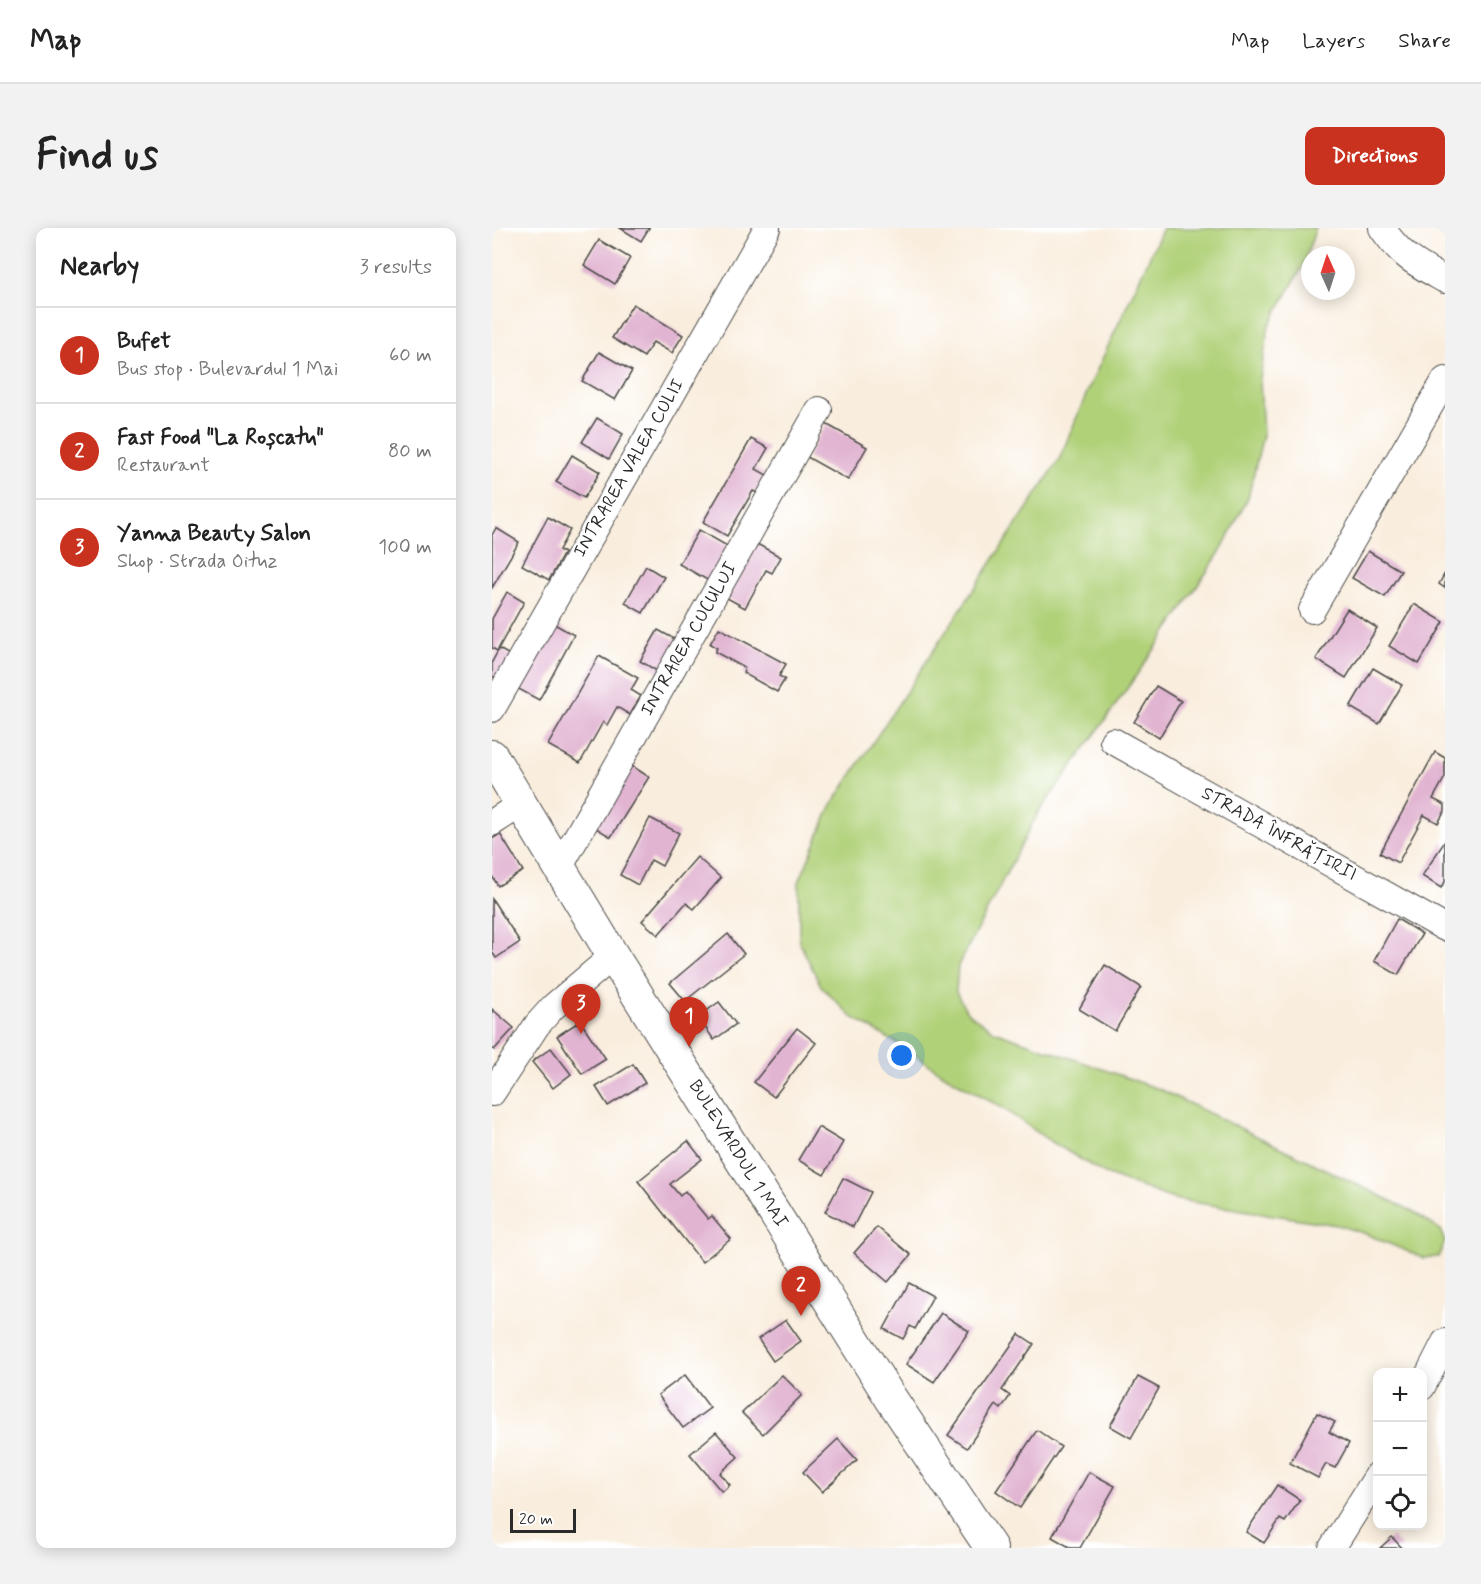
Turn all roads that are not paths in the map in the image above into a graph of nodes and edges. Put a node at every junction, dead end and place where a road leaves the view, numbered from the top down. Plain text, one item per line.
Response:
1 (767, 228) edge
2 (1382, 228) edge
3 (1445, 280) edge
4 (1445, 380) edge
5 (819, 410) dead end
6 (1312, 610) dead end
7 (492, 709) edge
8 (1113, 741) dead end
9 (492, 756) edge
10 (521, 804) junction
11 (492, 823) edge
12 (559, 868) junction
13 (1445, 928) edge
14 (613, 956) junction
15 (492, 1093) edge
16 (1445, 1342) edge
17 (1427, 1377) edge
18 (1376, 1476) edge
19 (991, 1548) edge
20 (1332, 1548) edge

1 - 7 street, INTRAREA VALEA CULII
2 - 3 street
4 - 6 street
5 - 12 street, INTRAREA CUCULUI
8 - 13 street, STRADA ÎNFRĂȚIRII
9 - 10 main road, BULEVARDUL 1 MAI
10 - 11 street
10 - 12 main road, BULEVARDUL 1 MAI
12 - 14 main road, BULEVARDUL 1 MAI
14 - 15 street
14 - 19 main road, BULEVARDUL 1 MAI
16 - 17 street
18 - 20 street

